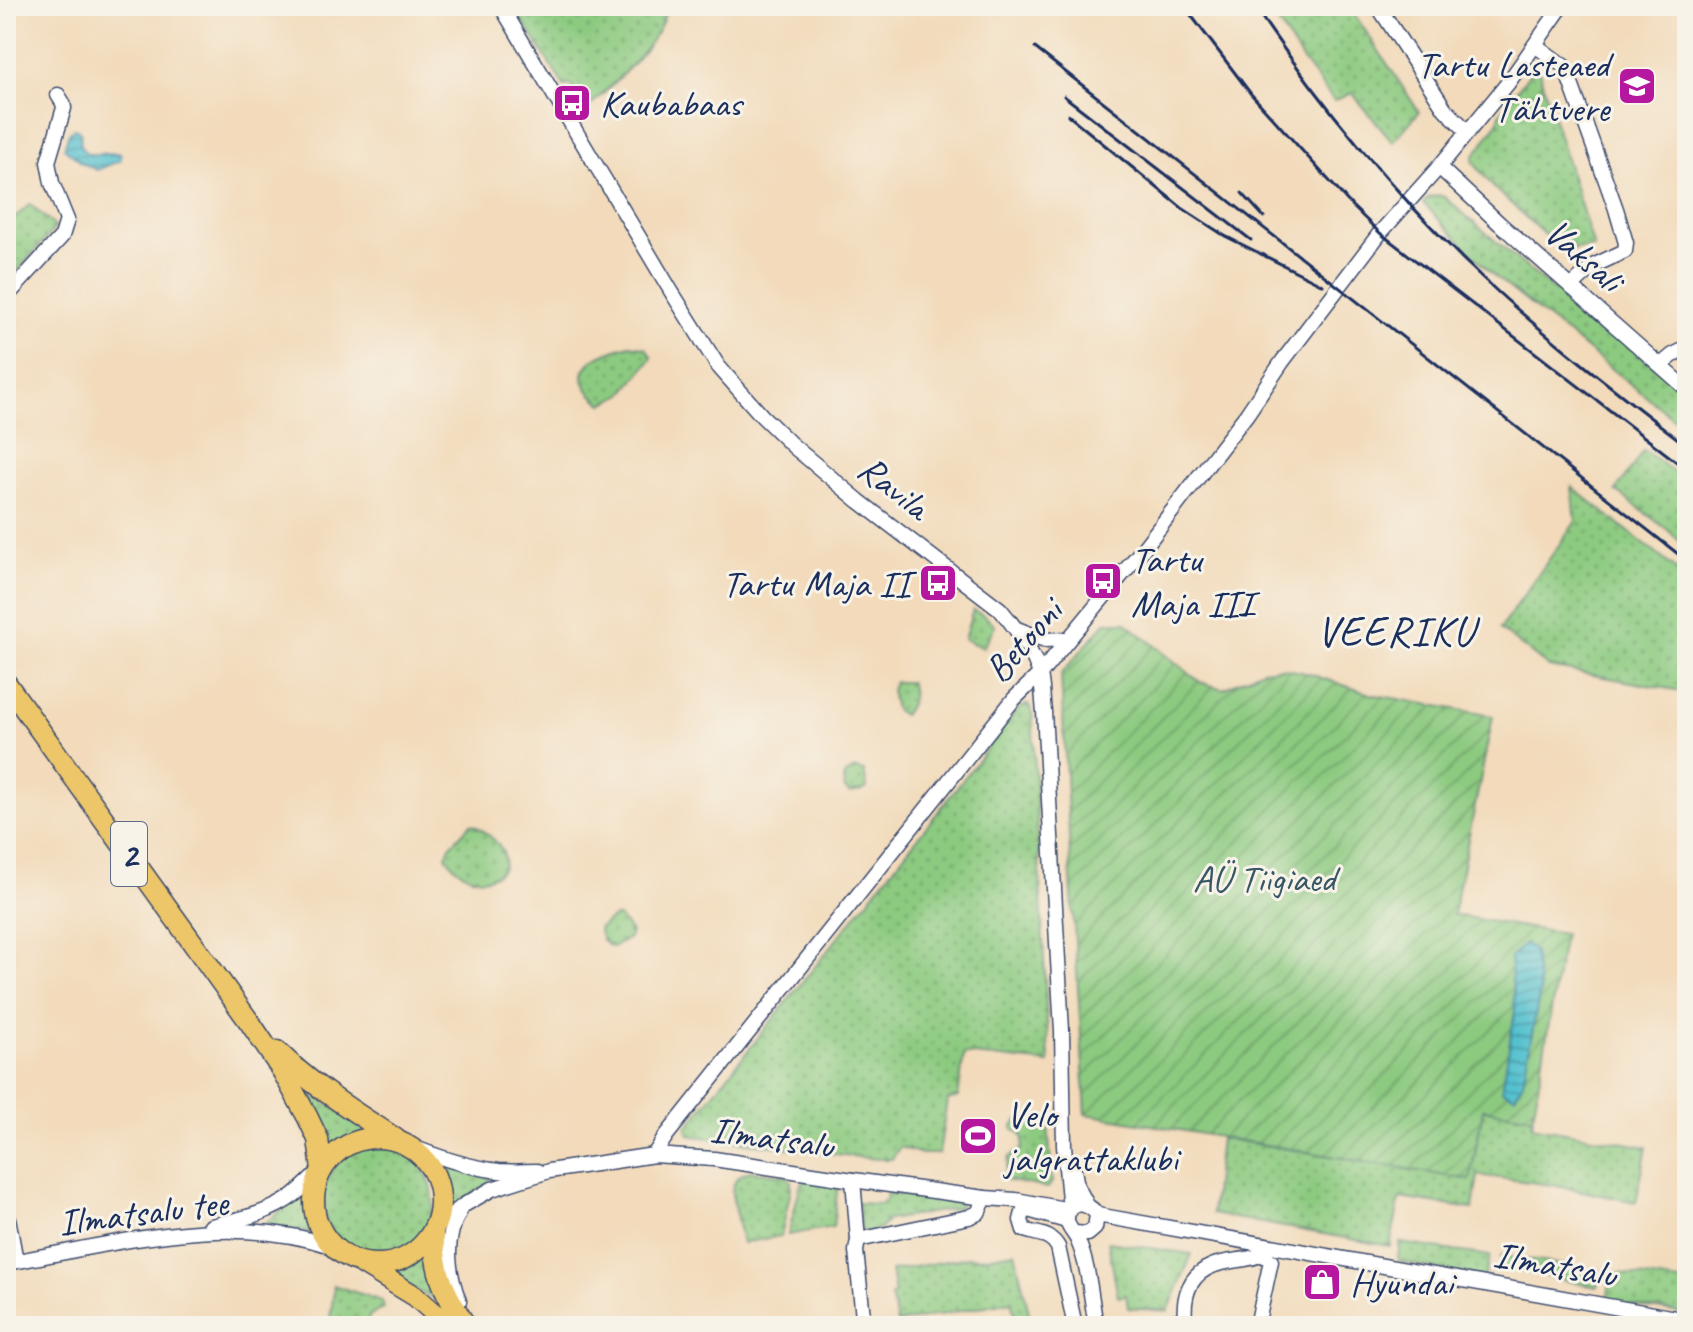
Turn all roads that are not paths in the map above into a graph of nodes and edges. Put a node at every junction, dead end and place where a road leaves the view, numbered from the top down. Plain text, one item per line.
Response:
1 (501, 6) edge
2 (1378, 6) edge
3 (1562, 6) edge
4 (1535, 45) junction
5 (58, 95) dead end
6 (1468, 132) junction
7 (1439, 167) junction
8 (1571, 287) junction
9 (6, 297) edge
10 (1687, 348) edge
11 (1661, 365) junction
12 (1687, 389) edge
13 (1017, 629) junction
14 (1068, 639) junction
15 (1040, 674) junction
16 (6, 683) edge
17 (251, 1024) junction
18 (1064, 1073) junction
19 (403, 1143) junction
20 (654, 1155) junction
21 (322, 1170) junction
22 (549, 1171) junction
23 (853, 1180) junction
24 (985, 1198) junction
25 (464, 1205) junction
26 (6, 1207) edge
27 (1024, 1209) junction
28 (1092, 1210) junction
29 (1078, 1226) junction
30 (1175, 1229) junction
31 (433, 1230) junction
32 (184, 1232) junction
33 (858, 1240) junction
34 (334, 1247) junction
35 (1264, 1250) junction
36 (357, 1261) junction
37 (11, 1262) edge
38 (1086, 1268) junction
39 (1064, 1272) junction
40 (1687, 1320) edge
41 (449, 1326) edge
42 (469, 1326) edge
43 (864, 1326) edge
44 (1075, 1326) edge
45 (1096, 1326) edge
46 (1148, 1326) edge
47 (1257, 1326) edge

1 - 13 street, Ravila
2 - 6 street
3 - 4 street, Betooni
4 - 6 street, Betooni
4 - 8 street
5 - 9 street
6 - 7 street, Betooni
7 - 8 street, Vaksali
7 - 14 street, Betooni
8 - 11 street, Vaksali
10 - 11 street
11 - 12 street, Vaksali
13 - 14 street
13 - 15 street, Ravila
14 - 15 street, Betooni
15 - 18 street, Ravila
15 - 20 street, Betooni
16 - 17 highway, 2
17 - 19 highway, 2
17 - 21 highway, 2
18 - 28 street, Ravila
18 - 29 street, Ravila
19 - 21 highway
19 - 22 street, Ilmatsalu
19 - 31 highway
20 - 22 street, Ilmatsalu
20 - 23 street, Ilmatsalu
21 - 32 street
21 - 34 highway
22 - 25 street, Ilmatsalu
23 - 24 street, Ilmatsalu
23 - 33 street
24 - 27 street, Ilmatsalu
24 - 29 street, Ilmatsalu
24 - 33 street
25 - 31 street, Ilmatsalu
25 - 42 street
26 - 37 street
27 - 29 street, Ilmatsalu
27 - 39 street
28 - 29 street
28 - 29 street
28 - 30 street, Ilmatsalu
29 - 30 street, Ilmatsalu
29 - 38 street, Ravila
30 - 35 street, Ilmatsalu
31 - 36 highway
31 - 42 highway
32 - 34 street, Ilmatsalu tee
32 - 37 street, Ilmatsalu tee
33 - 43 street
34 - 36 highway
35 - 40 street, Ilmatsalu
35 - 46 street
35 - 47 street
36 - 41 highway
38 - 39 street
38 - 45 street, Ravila
39 - 44 street

